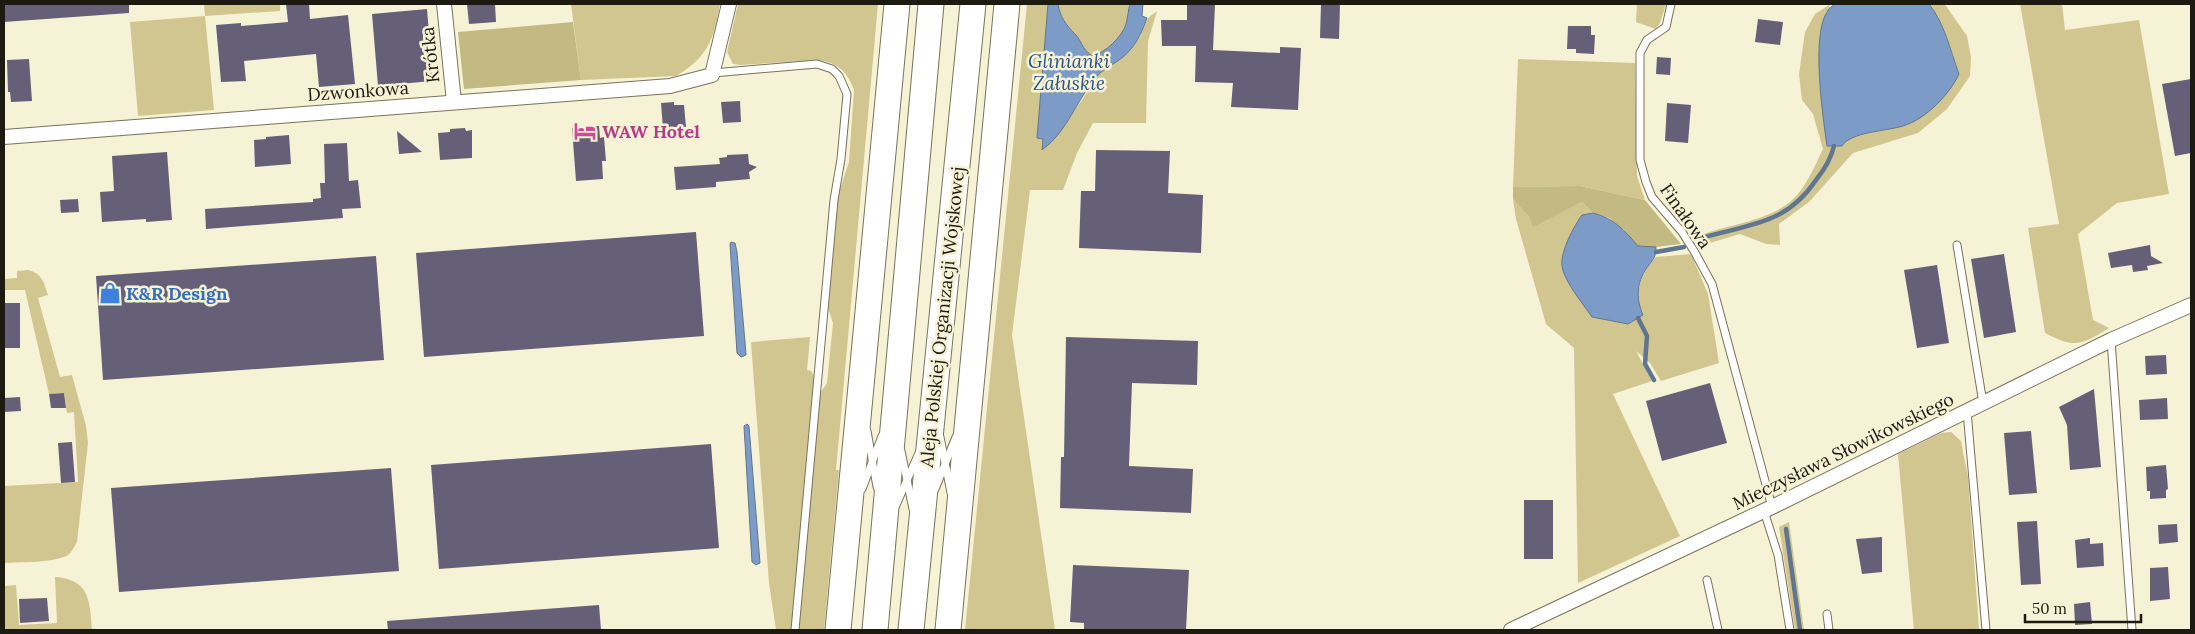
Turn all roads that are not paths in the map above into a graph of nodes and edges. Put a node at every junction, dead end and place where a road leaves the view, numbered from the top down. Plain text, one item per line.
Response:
1 (444, 4) edge
2 (729, 4) edge
3 (896, 4) edge
4 (931, 4) edge
5 (973, 4) edge
6 (1007, 4) edge
7 (1671, 4) edge
8 (713, 73) junction
9 (454, 102) junction
10 (4, 137) edge
11 (1957, 245) dead end
12 (2191, 305) edge
13 (2110, 340) junction
14 (860, 397) junction
15 (970, 401) junction
16 (1983, 403) junction
17 (895, 408) junction
18 (1967, 410) junction
19 (932, 412) junction
20 (872, 461) junction
21 (945, 464) junction
22 (907, 480) junction
23 (1768, 509) junction
24 (848, 525) junction
25 (884, 530) junction
26 (958, 530) junction
27 (920, 534) junction
28 (1708, 580) dead end
29 (1827, 614) dead end
30 (795, 630) edge
31 (838, 630) edge
32 (875, 630) edge
33 (911, 630) edge
34 (948, 630) edge
35 (1510, 630) edge
36 (1718, 630) edge
37 (1790, 630) edge
38 (1829, 630) edge
39 (1986, 630) edge
40 (2132, 630) edge

1 - 9 street, Krótka
2 - 8 street
3 - 14 highway
4 - 17 highway, Aleja Polskiej Organizacji Wojskowej
5 - 19 highway, Aleja Polskiej Organizacji Wojskowej
6 - 15 highway
7 - 23 lane, Finałowa
8 - 9 street, Dzwonkowa
8 - 30 lane
9 - 10 street, Dzwonkowa
11 - 16 lane
12 - 13 street, Mieczysława Słowikowskiego
13 - 16 street, Mieczysława Słowikowskiego
13 - 40 lane
14 - 20 lane
14 - 24 highway
15 - 21 lane
15 - 26 highway
16 - 18 street, Mieczysława Słowikowskiego
17 - 20 lane
17 - 22 lane
17 - 25 highway, Aleja Polskiej Organizacji Wojskowej
18 - 23 street, Mieczysława Słowikowskiego
18 - 39 lane
19 - 21 lane
19 - 22 lane
19 - 27 highway, Aleja Polskiej Organizacji Wojskowej
20 - 24 lane
20 - 25 lane
21 - 26 lane
21 - 27 lane
22 - 25 lane
22 - 27 lane
23 - 35 street, Mieczysława Słowikowskiego
23 - 37 lane, Finałowa
24 - 31 highway
25 - 32 highway, Aleja Polskiej Organizacji Wojskowej
26 - 34 highway
27 - 33 highway, Aleja Polskiej Organizacji Wojskowej
28 - 36 lane
29 - 38 lane

